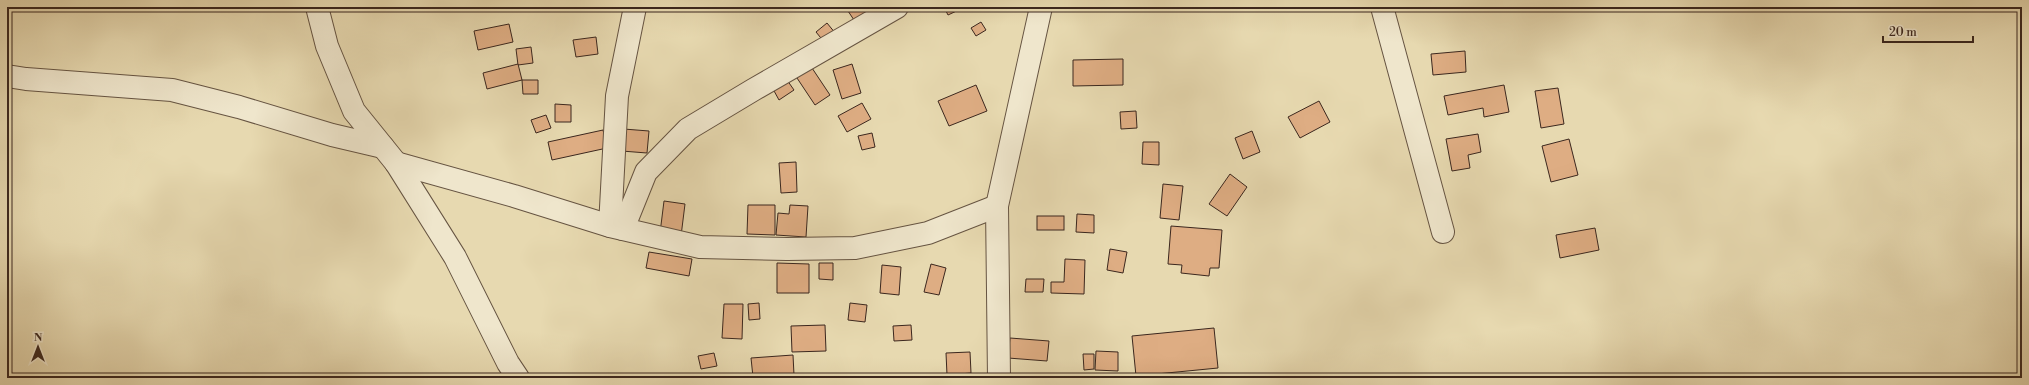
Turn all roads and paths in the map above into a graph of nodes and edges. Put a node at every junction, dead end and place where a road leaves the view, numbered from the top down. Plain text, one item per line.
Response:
1 (317, 7) edge
2 (635, 7) edge
3 (897, 7) edge
4 (1041, 7) edge
5 (1382, 7) edge
6 (7, 76) edge
7 (390, 155) junction
8 (997, 206) junction
9 (616, 228) junction
10 (1443, 232) dead end
11 (518, 378) edge
12 (998, 378) edge

1 - 7 street
2 - 9 street
3 - 9 street
4 - 8 street
5 - 10 street
6 - 7 street
7 - 9 street
7 - 11 street
8 - 9 street
8 - 12 street

